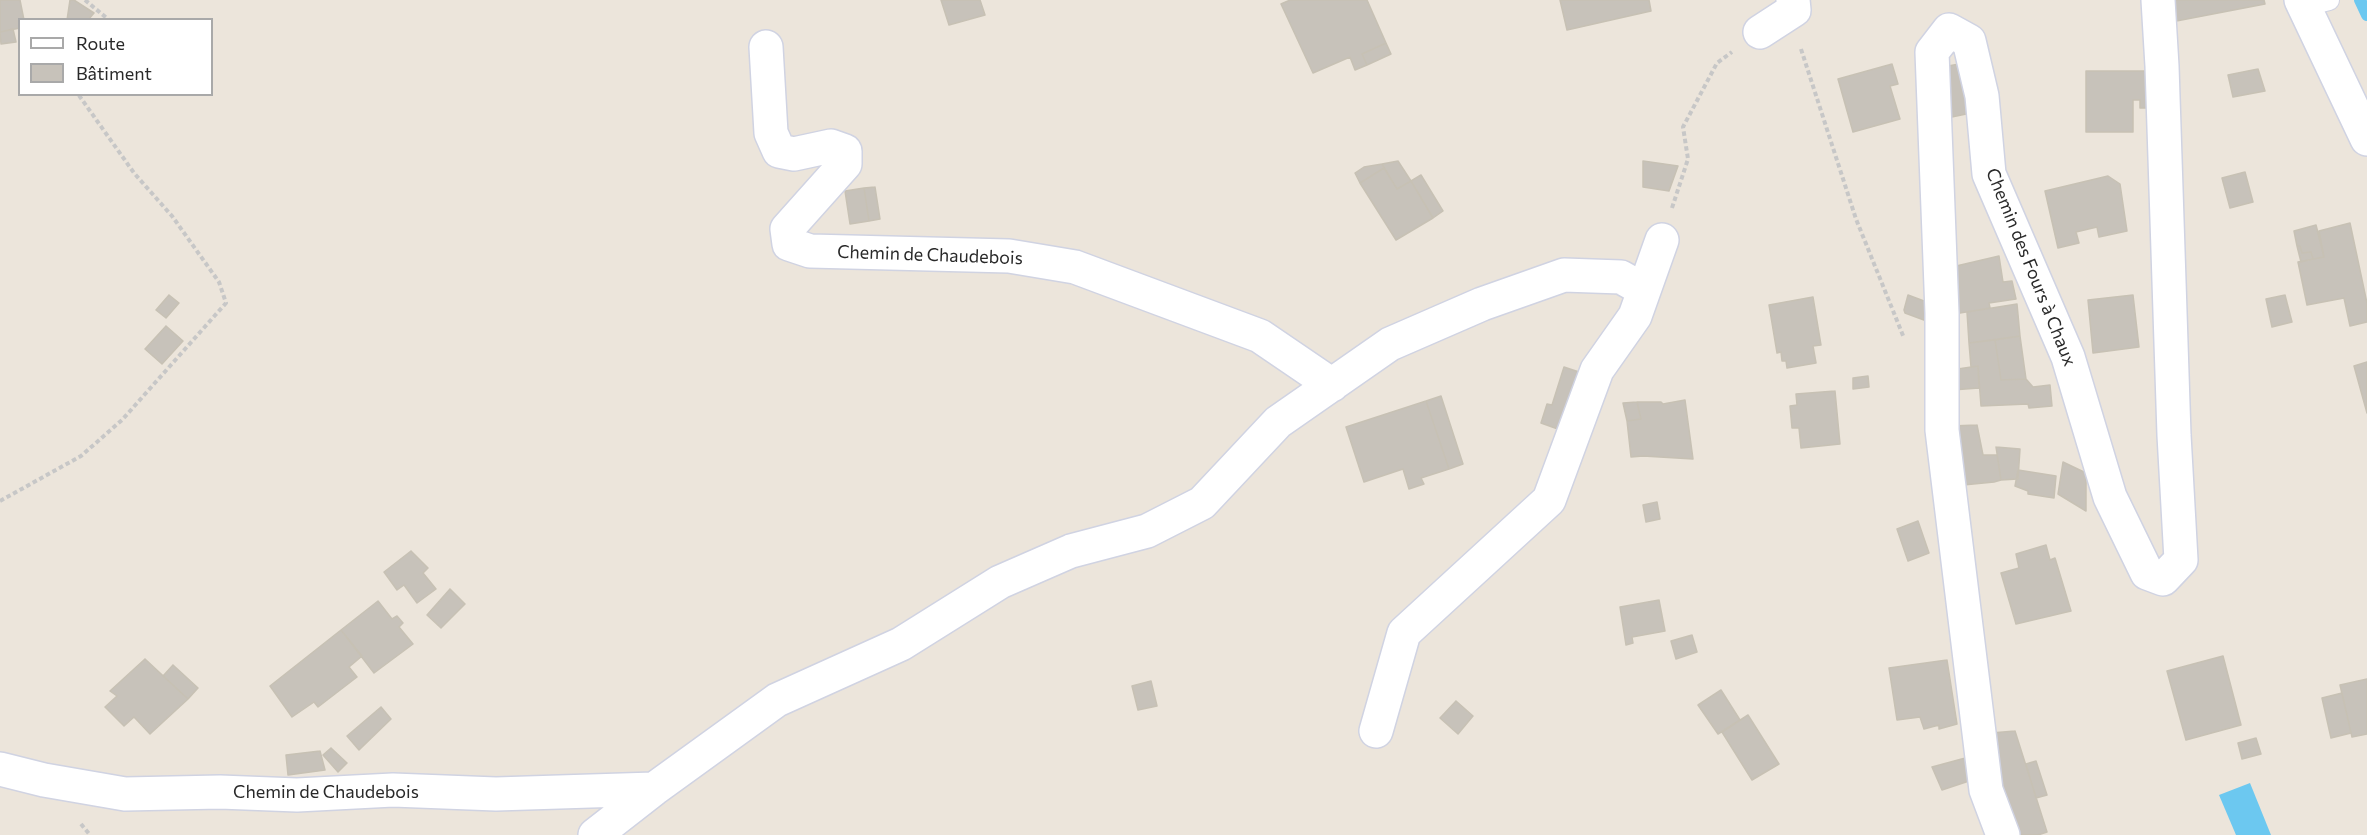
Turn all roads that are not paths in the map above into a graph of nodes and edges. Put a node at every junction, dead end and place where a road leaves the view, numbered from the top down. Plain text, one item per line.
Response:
1 (2158, 0) edge
2 (2314, 1) edge
3 (1794, 5) edge
4 (1760, 32) road end
5 (766, 47) dead end
6 (2367, 139) edge
7 (1662, 240) road end
8 (1644, 290) junction
9 (1332, 385) junction
10 (1376, 731) dead end
11 (0, 769) edge
12 (654, 789) junction
13 (595, 835) edge
14 (2002, 835) edge

1 - 14 street, Chemin des Fours à Chaux
2 - 6 street
3 - 4 street
5 - 9 street, Chemin de Chaudebois
7 - 8 street
8 - 9 street
8 - 10 street
9 - 12 street
11 - 12 street, Chemin de Chaudebois
12 - 13 street

